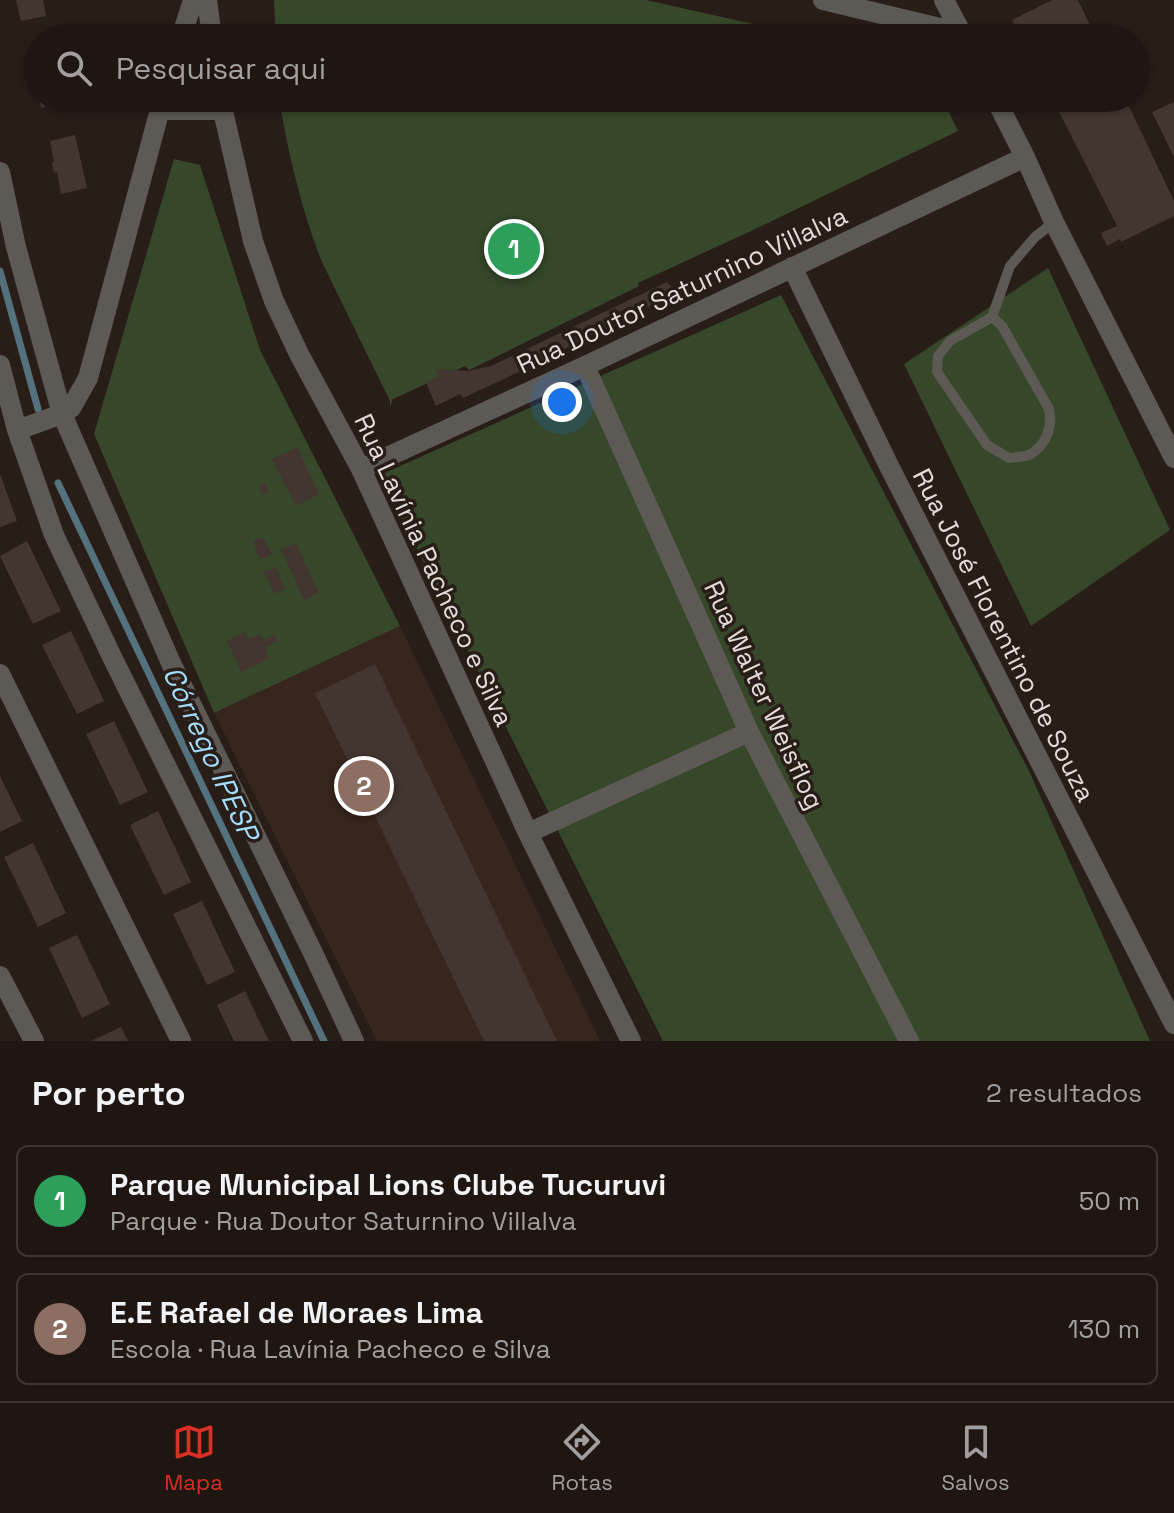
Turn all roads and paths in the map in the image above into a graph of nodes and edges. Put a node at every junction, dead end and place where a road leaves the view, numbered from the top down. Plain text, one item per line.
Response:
1 (193, 0) edge
2 (207, 0) edge
3 (823, 0) edge
4 (944, 0) edge
5 (185, 24) edge
6 (210, 24) edge
7 (916, 24) edge
8 (956, 24) edge
9 (159, 112) edge
10 (223, 112) edge
11 (1002, 112) edge
12 (1025, 157) junction
13 (0, 172) edge
14 (1054, 222) junction
15 (792, 267) junction
16 (992, 317) junction
17 (0, 365) edge
18 (585, 366) junction
19 (58, 416) junction
20 (22, 429) junction
21 (1174, 458) edge
22 (361, 469) junction
23 (0, 674) edge
24 (749, 732) junction
25 (528, 833) junction
26 (0, 976) edge
27 (1174, 1024) edge
28 (34, 1041) edge
29 (181, 1041) edge
30 (303, 1041) edge
31 (354, 1041) edge
32 (631, 1041) edge
33 (909, 1041) edge

1 - 5 street
2 - 6 street
3 - 7 street
4 - 8 street
9 - 19 street
10 - 22 street, Rua Lavínia Pacheco e Silva
11 - 12 street
12 - 14 street
12 - 15 street, Rua Doutor Saturnino Villalva
13 - 19 street
14 - 16 lane
14 - 21 street
15 - 18 street, Rua Doutor Saturnino Villalva
15 - 27 street, Rua José Florentino de Souza
16 - 16 lane
17 - 20 street
18 - 22 street, Rua Doutor Saturnino Villalva
18 - 24 street, Rua Walter Weisflog
19 - 20 street
19 - 31 street
20 - 30 street
22 - 25 street, Rua Lavínia Pacheco e Silva
23 - 29 street
24 - 25 street
24 - 33 street, Rua Walter Weisflog
25 - 32 street, Rua Lavínia Pacheco e Silva
26 - 28 street

